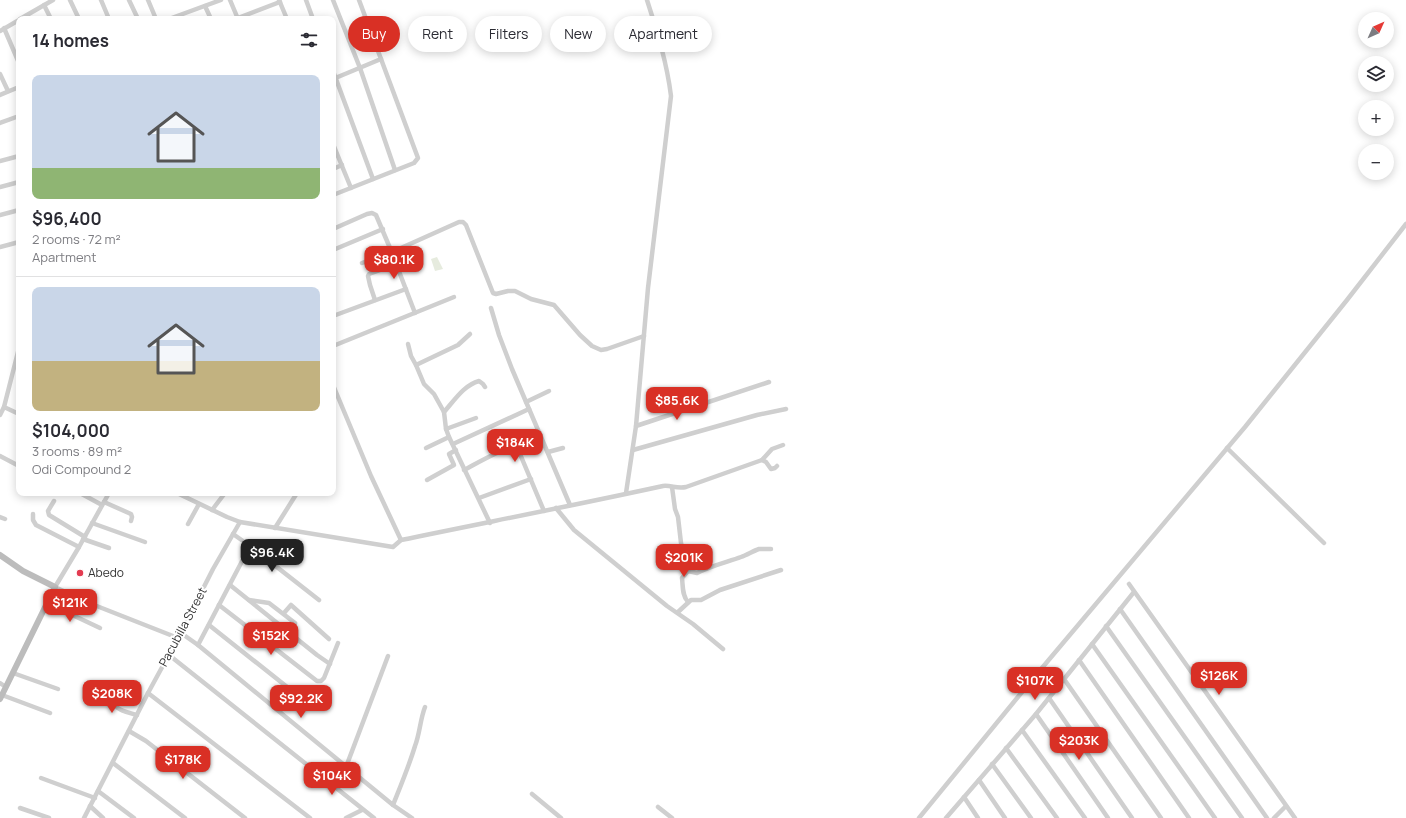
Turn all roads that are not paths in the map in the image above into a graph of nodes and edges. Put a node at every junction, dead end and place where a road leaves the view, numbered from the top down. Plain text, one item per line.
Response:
1 (53, 0) edge
2 (70, 0) edge
3 (101, 0) edge
4 (129, 0) edge
5 (148, 0) edge
6 (222, 0) edge
7 (230, 0) edge
8 (306, 0) edge
9 (333, 0) edge
10 (359, 0) edge
11 (647, 0) edge
12 (280, 1) edge
13 (44, 5) junction
14 (205, 6) junction
15 (182, 14) joint
16 (26, 16) edge
17 (50, 16) edge
18 (78, 16) edge
19 (108, 16) edge
20 (137, 16) edge
21 (155, 16) edge
22 (177, 16) edge
23 (210, 16) edge
24 (237, 16) edge
25 (243, 16) edge
26 (286, 16) edge
27 (312, 16) edge
28 (16, 22) edge
29 (2, 30) edge
30 (16, 57) edge
31 (381, 59) junction
32 (360, 68) junction
33 (0, 74) edge
34 (336, 78) edge
35 (336, 84) edge
36 (16, 88) edge
37 (8, 91) junction
38 (0, 95) edge
39 (16, 117) edge
40 (0, 123) edge
41 (336, 151) edge
42 (16, 157) edge
43 (0, 161) edge
44 (342, 165) junction
45 (336, 167) edge
46 (395, 170) junction
47 (373, 179) junction
48 (16, 183) edge
49 (0, 187) edge
50 (351, 188) junction
51 (336, 194) edge
52 (16, 211) edge
53 (0, 215) edge
54 (1406, 224) edge
55 (336, 228) edge
56 (383, 229) junction
57 (16, 243) edge
58 (0, 248) edge
59 (336, 249) edge
60 (391, 250) junction
61 (362, 263) dead end
62 (397, 264) junction
63 (406, 289) junction
64 (454, 297) dead end
65 (375, 300) junction
66 (491, 308) dead end
67 (415, 313) junction
68 (336, 315) edge
69 (470, 334) dead end
70 (644, 336) junction
71 (408, 344) dead end
72 (336, 345) edge
73 (16, 360) edge
74 (416, 365) junction
75 (769, 382) dead end
76 (485, 387) dead end
77 (336, 392) edge
78 (549, 392) dead end
79 (526, 402) junction
80 (4, 407) junction
81 (529, 409) junction
82 (786, 409) dead end
83 (444, 412) junction
84 (16, 413) edge
85 (0, 415) edge
86 (476, 418) dead end
87 (636, 426) junction
88 (446, 429) junction
89 (449, 437) junction
90 (453, 444) junction
91 (783, 445) dead end
92 (426, 448) dead end
93 (563, 448) dead end
94 (1227, 448) junction
95 (456, 450) junction
96 (633, 450) junction
97 (548, 452) junction
98 (0, 456) edge
99 (762, 460) junction
100 (16, 464) edge
101 (777, 466) dead end
102 (464, 470) junction
103 (531, 479) junction
104 (427, 480) dead end
105 (672, 487) junction
106 (626, 493) junction
107 (86, 496) edge
108 (107, 496) edge
109 (186, 496) edge
110 (223, 496) edge
111 (295, 496) edge
112 (479, 498) junction
113 (54, 501) dead end
114 (103, 504) junction
115 (199, 504) junction
116 (570, 505) junction
117 (556, 508) junction
118 (212, 510) junction
119 (544, 511) junction
120 (33, 514) dead end
121 (131, 521) dead end
122 (240, 522) junction
123 (92, 523) junction
124 (490, 523) junction
125 (188, 524) dead end
126 (276, 528) junction
127 (233, 534) junction
128 (84, 538) junction
129 (401, 540) junction
130 (145, 542) dead end
131 (1324, 543) dead end
132 (250, 546) junction
133 (79, 547) junction
134 (109, 548) dead end
135 (771, 550) dead end
136 (0, 555) edge
137 (781, 570) dead end
138 (688, 571) junction
139 (1129, 584) dead end
140 (230, 585) junction
141 (55, 587) junction
142 (1134, 592) junction
143 (249, 600) junction
144 (319, 600) dead end
145 (688, 602) junction
146 (47, 603) junction
147 (220, 605) junction
148 (1120, 608) junction
149 (678, 612) junction
150 (284, 613) junction
151 (295, 623) dead end
152 (209, 625) junction
153 (1106, 626) junction
154 (100, 628) dead end
155 (181, 633) junction
156 (178, 638) junction
157 (329, 638) dead end
158 (338, 643) dead end
159 (1092, 644) junction
160 (198, 645) junction
161 (723, 649) dead end
162 (169, 655) junction
163 (388, 656) dead end
164 (1079, 660) junction
165 (330, 664) junction
166 (13, 673) junction
167 (1064, 679) junction
168 (0, 683) edge
169 (6, 686) junction
170 (58, 689) dead end
171 (111, 692) dead end
172 (148, 692) junction
173 (1, 697) edge
174 (300, 698) dead end
175 (1049, 698) junction
176 (425, 707) dead end
177 (50, 713) dead end
178 (1036, 714) junction
179 (137, 715) junction
180 (1022, 730) junction
181 (129, 731) junction
182 (1006, 748) junction
183 (113, 763) junction
184 (992, 764) junction
185 (346, 766) junction
186 (41, 778) dead end
187 (979, 780) junction
188 (98, 791) junction
189 (532, 794) dead end
190 (964, 797) junction
191 (94, 798) junction
192 (393, 805) junction
193 (90, 806) junction
194 (1286, 806) junction
195 (658, 807) dead end
196 (20, 808) dead end
197 (362, 810) junction
198 (949, 817) edge
199 (49, 818) edge
200 (84, 818) edge
201 (104, 818) edge
202 (134, 818) edge
203 (185, 818) edge
204 (245, 818) edge
205 (310, 818) edge
206 (346, 818) edge
207 (374, 818) edge
208 (412, 818) edge
209 (561, 818) edge
210 (672, 818) edge
211 (919, 818) edge
212 (978, 818) edge
213 (1005, 818) edge
214 (1031, 818) edge
215 (1057, 818) edge
216 (1085, 818) edge
217 (1108, 818) edge
218 (1132, 818) edge
219 (1161, 818) edge
220 (1189, 818) edge
221 (1215, 818) edge
222 (1242, 818) edge
223 (1267, 818) edge
224 (1274, 818) edge
225 (1295, 818) edge

1 - 13 street
2 - 18 street
3 - 19 street
4 - 20 street
5 - 21 street
6 - 14 street
7 - 24 street
8 - 27 street
9 - 32 street
10 - 31 street
11 - 70 street
12 - 25 street
12 - 26 street
13 - 16 street
13 - 17 street
14 - 15 street
14 - 23 street
15 - 22 street
28 - 29 street
29 - 30 street
31 - 32 street
31 - 46 street
32 - 34 street
32 - 46 street
33 - 37 street
35 - 47 street
36 - 37 street
37 - 38 street
39 - 40 street
41 - 44 street
42 - 43 street
44 - 45 street
44 - 50 street
46 - 47 street
47 - 50 street
48 - 49 street
50 - 51 street
52 - 53 street
54 - 94 street
55 - 56 street
56 - 59 street
56 - 60 street
57 - 58 street
60 - 61 street
60 - 62 street
60 - 70 street
62 - 63 street
62 - 65 street
63 - 65 street
63 - 67 street
64 - 67 street
65 - 68 street
66 - 79 street
67 - 72 street
69 - 74 street
70 - 87 street
71 - 74 street
73 - 80 street
74 - 83 street
75 - 87 street
76 - 83 street
77 - 129 street
78 - 79 street
79 - 81 street
80 - 84 street
80 - 85 street
81 - 90 street
81 - 97 street
82 - 96 street
83 - 88 street
86 - 88 street
87 - 96 street
88 - 89 street
89 - 90 street
89 - 92 street
90 - 95 street
91 - 99 street
93 - 97 street
94 - 131 street
94 - 211 street
95 - 102 street
95 - 104 street
96 - 106 street
97 - 116 street
98 - 100 street
99 - 101 street
99 - 105 street
102 - 103 street
102 - 112 street
103 - 112 street
103 - 119 street
105 - 106 street
105 - 138 street
106 - 116 street
107 - 114 street
108 - 114 street
109 - 115 street
110 - 118 street
111 - 126 street
112 - 124 street
113 - 128 street
114 - 121 street
114 - 123 street
115 - 118 street
115 - 125 street
116 - 117 street
117 - 119 street
117 - 149 street
118 - 122 street
119 - 124 street
120 - 133 street
122 - 126 street
122 - 127 street, Pacubilla Street
123 - 128 street
123 - 130 street
124 - 129 street
126 - 129 street
127 - 132 street
127 - 155 street, Pacubilla Street
128 - 133 street
128 - 134 street
132 - 140 street
132 - 144 street
133 - 141 street
135 - 138 street
136 - 141 main road
137 - 145 street
138 - 145 street
139 - 142 street
140 - 143 street
140 - 147 street
141 - 146 main road
141 - 156 street
142 - 148 street
142 - 194 street
143 - 150 street
143 - 165 street
145 - 149 street
146 - 154 street
146 - 166 main road
147 - 152 street
147 - 165 street
148 - 153 street
148 - 223 street
149 - 161 street
150 - 151 street
150 - 157 street
152 - 160 street
152 - 174 street
153 - 159 street
153 - 222 street
155 - 156 street, Pacubilla Street
155 - 160 street
156 - 162 street, Pacubilla Street
158 - 165 street
159 - 164 street
159 - 221 street
160 - 185 street
162 - 172 street, Pacubilla Street
162 - 197 street
163 - 185 street
164 - 167 street
164 - 220 street
166 - 169 main road
166 - 170 street
167 - 175 street
167 - 219 street
168 - 169 street
169 - 173 main road
171 - 179 street
172 - 179 street, Pacubilla Street
172 - 205 street
173 - 177 street
175 - 178 street
175 - 218 street
176 - 192 street
178 - 180 street
178 - 217 street
179 - 181 street, Pacubilla Street
180 - 182 street
180 - 216 street
181 - 183 street, Pacubilla Street
181 - 204 street
182 - 184 street
182 - 215 street
183 - 188 street, Pacubilla Street
183 - 203 street
184 - 187 street
184 - 214 street
185 - 192 street
186 - 191 street
187 - 190 street
187 - 213 street
188 - 191 street, Pacubilla Street
188 - 202 street
189 - 209 street
190 - 198 street
190 - 212 street
191 - 193 street, Pacubilla Street
192 - 208 street
193 - 200 street, Pacubilla Street
193 - 201 street
194 - 224 street
194 - 225 street
195 - 210 street
196 - 199 street
197 - 206 street
197 - 207 street

